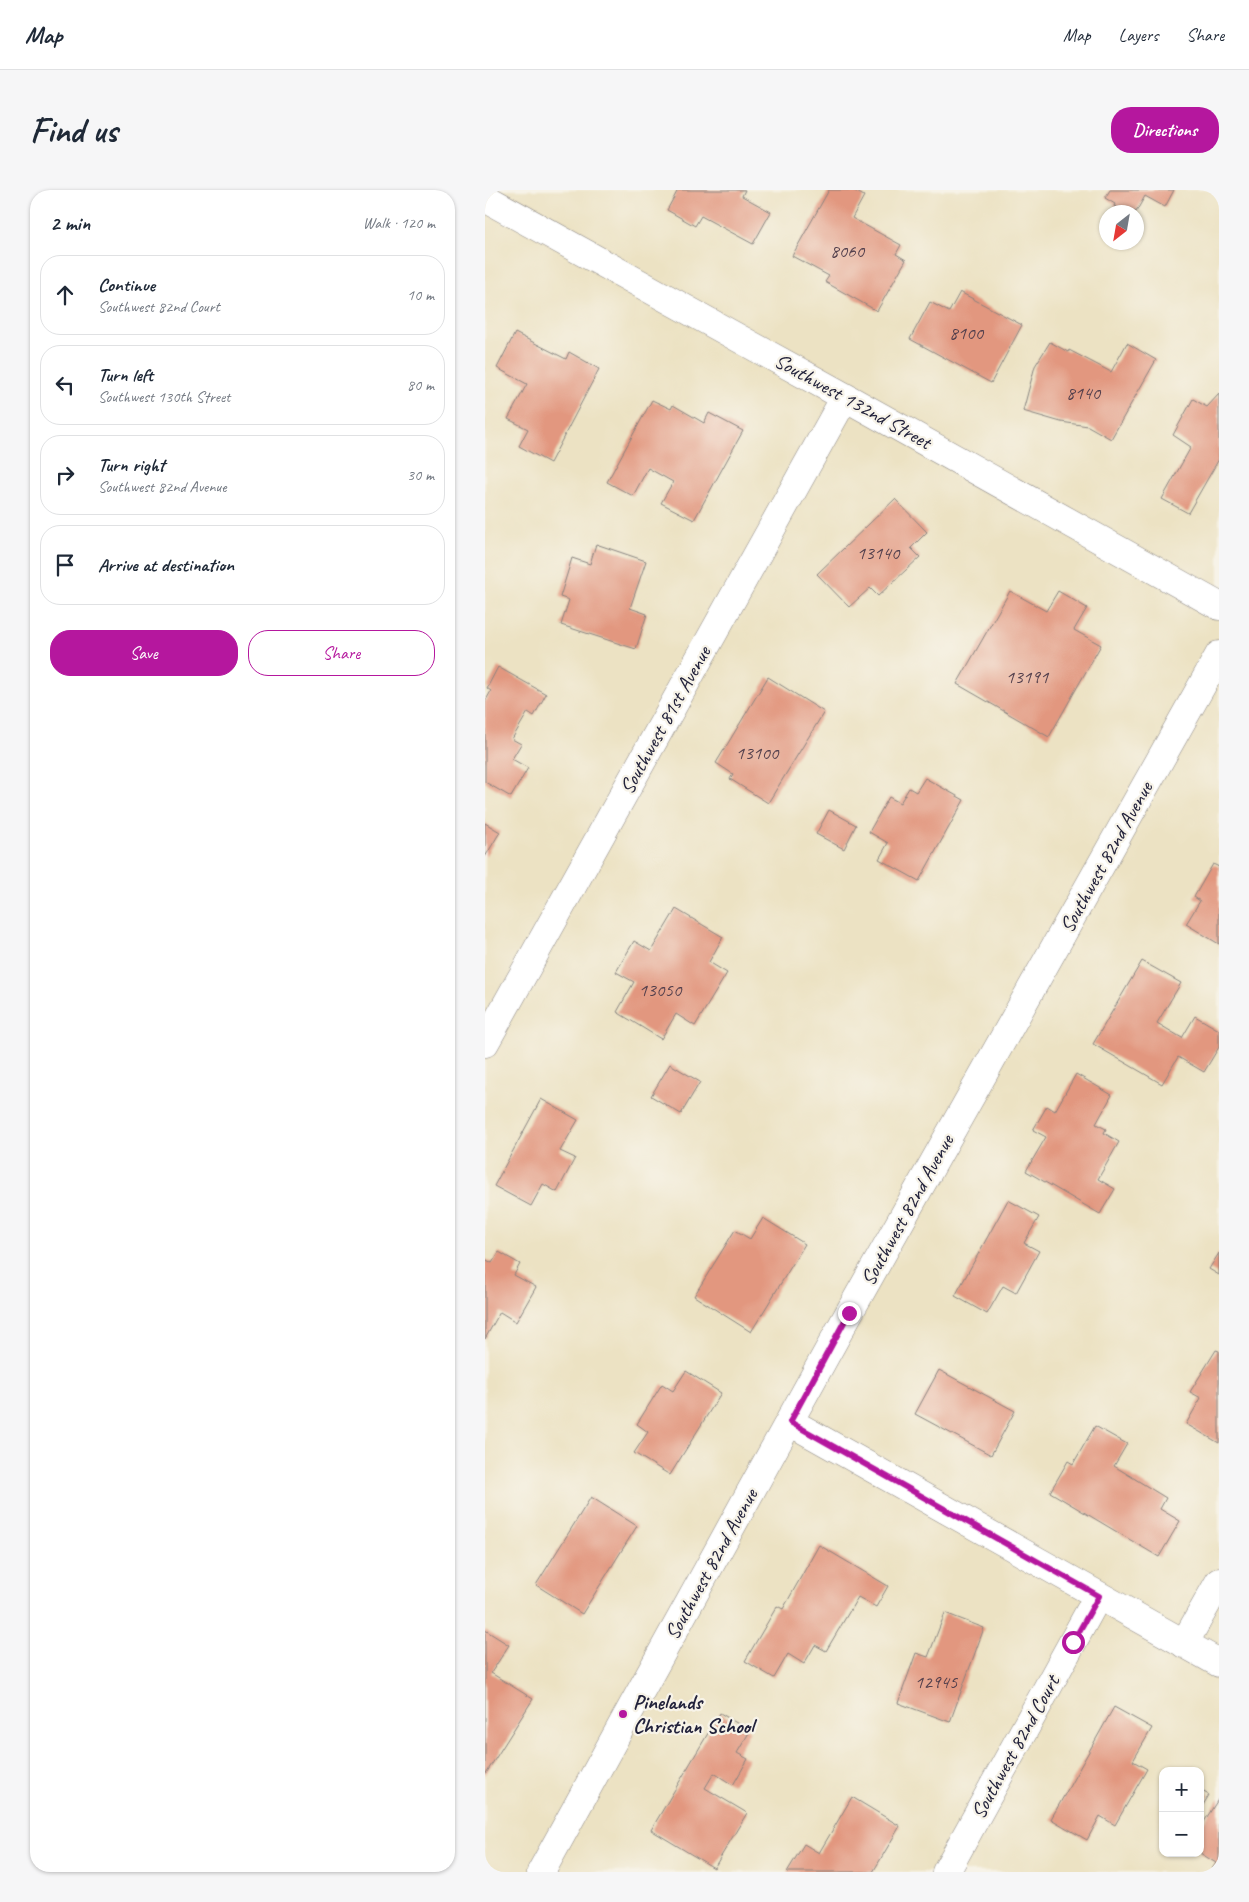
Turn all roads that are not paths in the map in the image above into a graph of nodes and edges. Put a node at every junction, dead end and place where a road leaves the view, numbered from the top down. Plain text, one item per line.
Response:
1 (485, 198) edge
2 (845, 396) junction
3 (1219, 606) edge
4 (1219, 655) edge
5 (485, 1043) edge
6 (790, 1422) junction
7 (1219, 1582) edge
8 (1099, 1596) junction
9 (1184, 1644) junction
10 (1219, 1663) edge
11 (541, 1872) edge
12 (946, 1872) edge

1 - 2 street, Southwest 132nd Street
2 - 3 street, Southwest 132nd Street
2 - 5 street, Southwest 81st Avenue
4 - 6 street, Southwest 82nd Avenue
6 - 8 street
6 - 11 street, Southwest 82nd Avenue
7 - 9 street
8 - 9 street
8 - 12 street, Southwest 82nd Court
9 - 10 street

